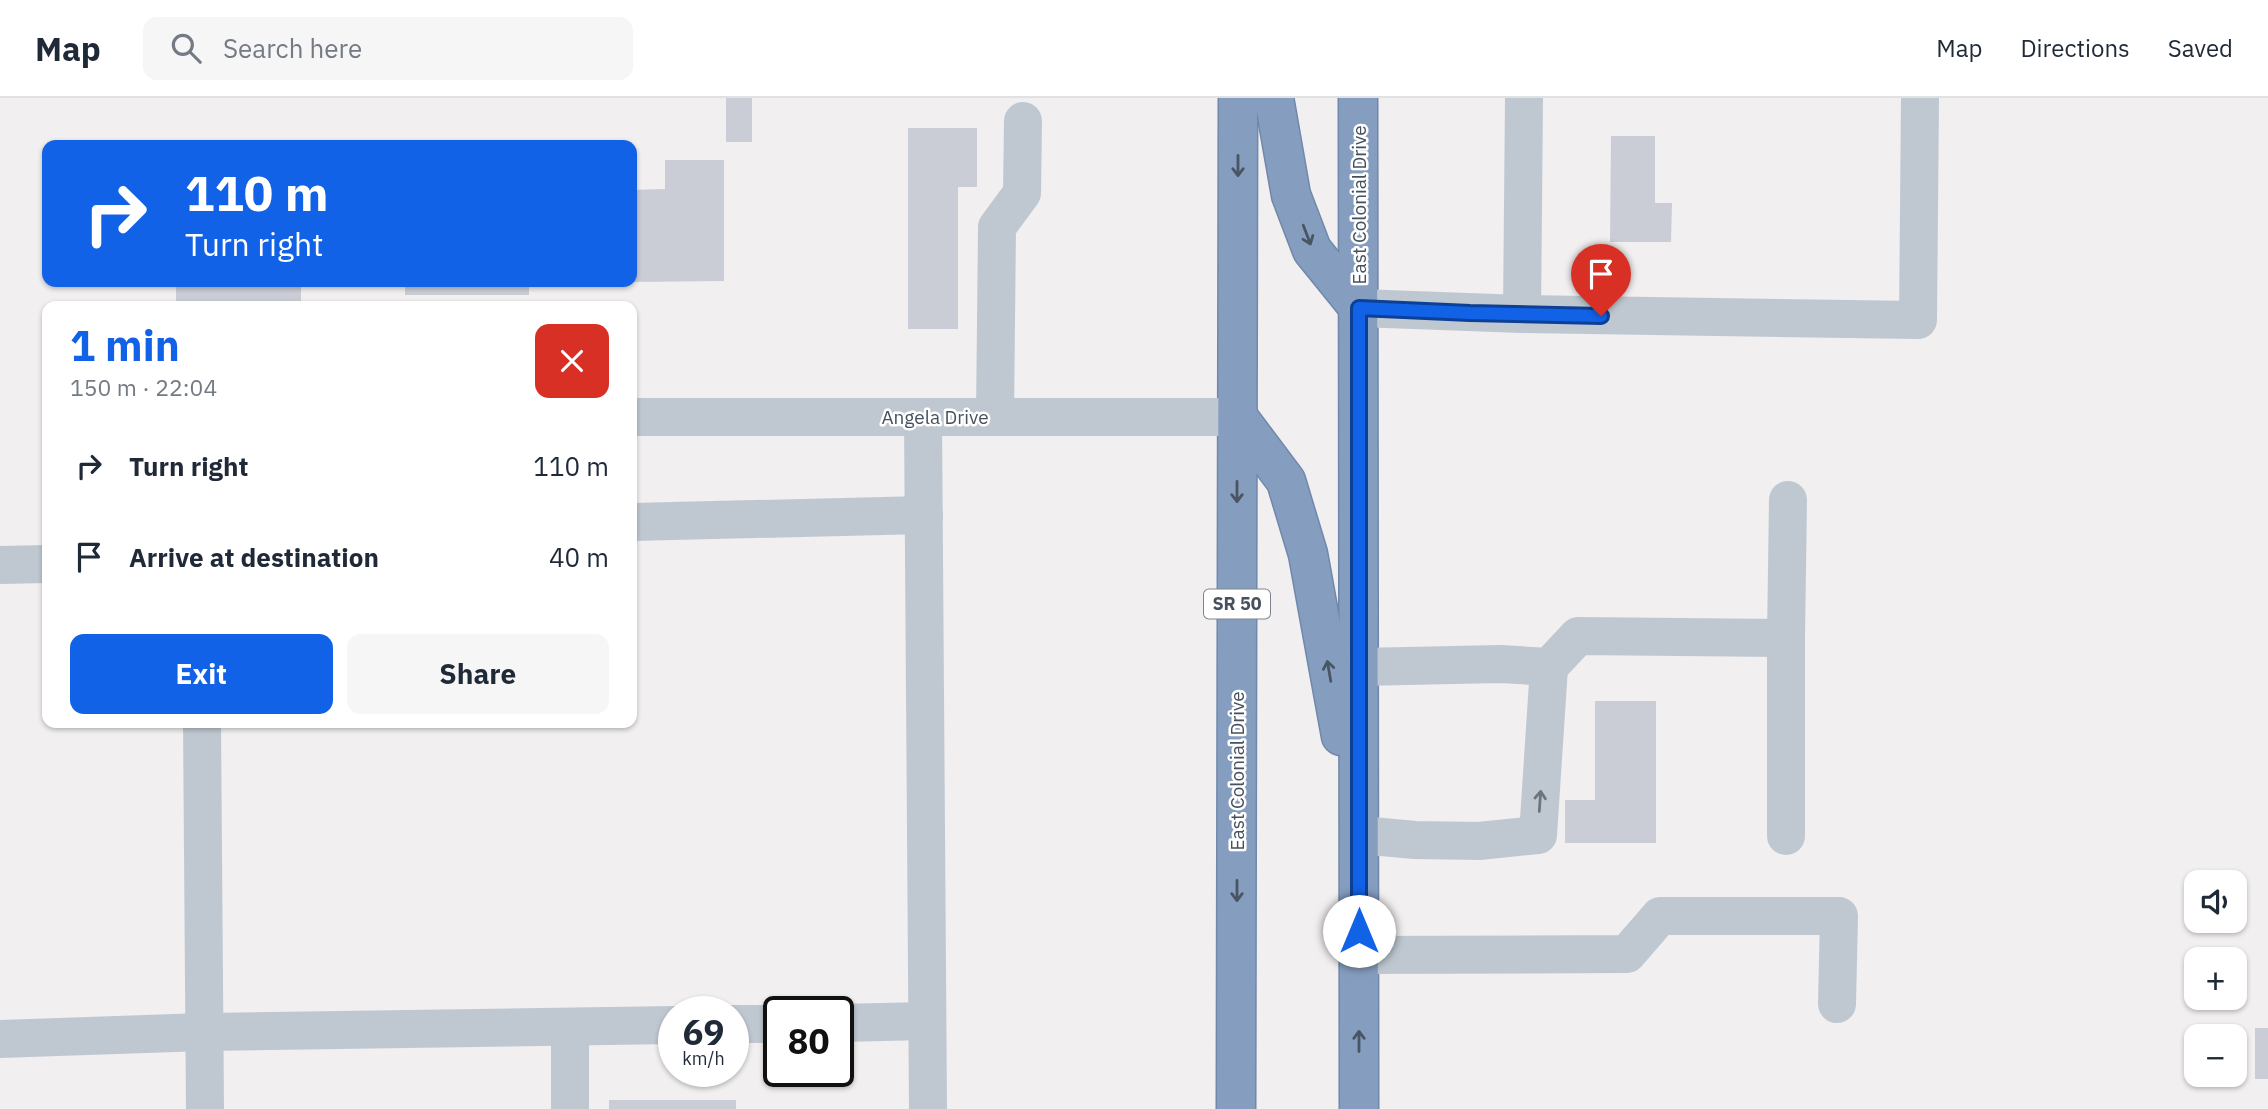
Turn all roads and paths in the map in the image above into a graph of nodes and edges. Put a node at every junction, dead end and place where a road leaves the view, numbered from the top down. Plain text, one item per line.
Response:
1 (1238, 98) edge
2 (1274, 98) edge
3 (1359, 98) edge
4 (1524, 98) edge
5 (1920, 98) edge
6 (1023, 121) dead end
7 (1359, 308) junction
8 (1522, 314) junction
9 (923, 416) junction
10 (995, 416) junction
11 (1238, 416) junction
12 (637, 418) edge
13 (1788, 500) dead end
14 (925, 515) junction
15 (637, 522) edge
16 (42, 564) edge
17 (0, 565) edge
18 (1786, 638) junction
19 (1359, 667) junction
20 (1549, 667) junction
21 (202, 728) edge
22 (1360, 835) junction
23 (1786, 836) dead end
24 (1359, 956) junction
25 (1837, 1004) dead end
26 (927, 1021) junction
27 (854, 1023) edge
28 (658, 1025) edge
29 (570, 1027) junction
30 (204, 1032) junction
31 (0, 1039) edge
32 (205, 1109) edge
33 (570, 1109) edge
34 (928, 1109) edge
35 (1236, 1109) edge
36 (1359, 1109) edge

1 -> 11 highway, East Colonial Drive / SR 50
2 -> 7 highway
3 - 7 highway, East Colonial Drive
4 - 8 street
5 - 8 street
6 - 10 street
7 - 8 street
7 - 19 highway, East Colonial Drive
9 - 10 street, Angela Drive
9 - 12 street, Angela Drive
9 - 14 street
10 - 11 street, Angela Drive
22 -> 11 highway
11 -> 35 highway, East Colonial Drive / SR 50
13 - 18 street
14 - 15 street
14 - 26 street
16 - 17 street
18 - 20 street
18 - 23 street
19 - 20 street
19 - 22 highway, East Colonial Drive
22 -> 20 street
21 - 30 street
22 - 24 highway, East Colonial Drive
24 - 25 street
36 -> 24 highway, East Colonial Drive
26 - 27 street
26 - 34 street
28 - 29 street
29 - 30 street
29 - 33 street
30 - 31 street
30 - 32 street

